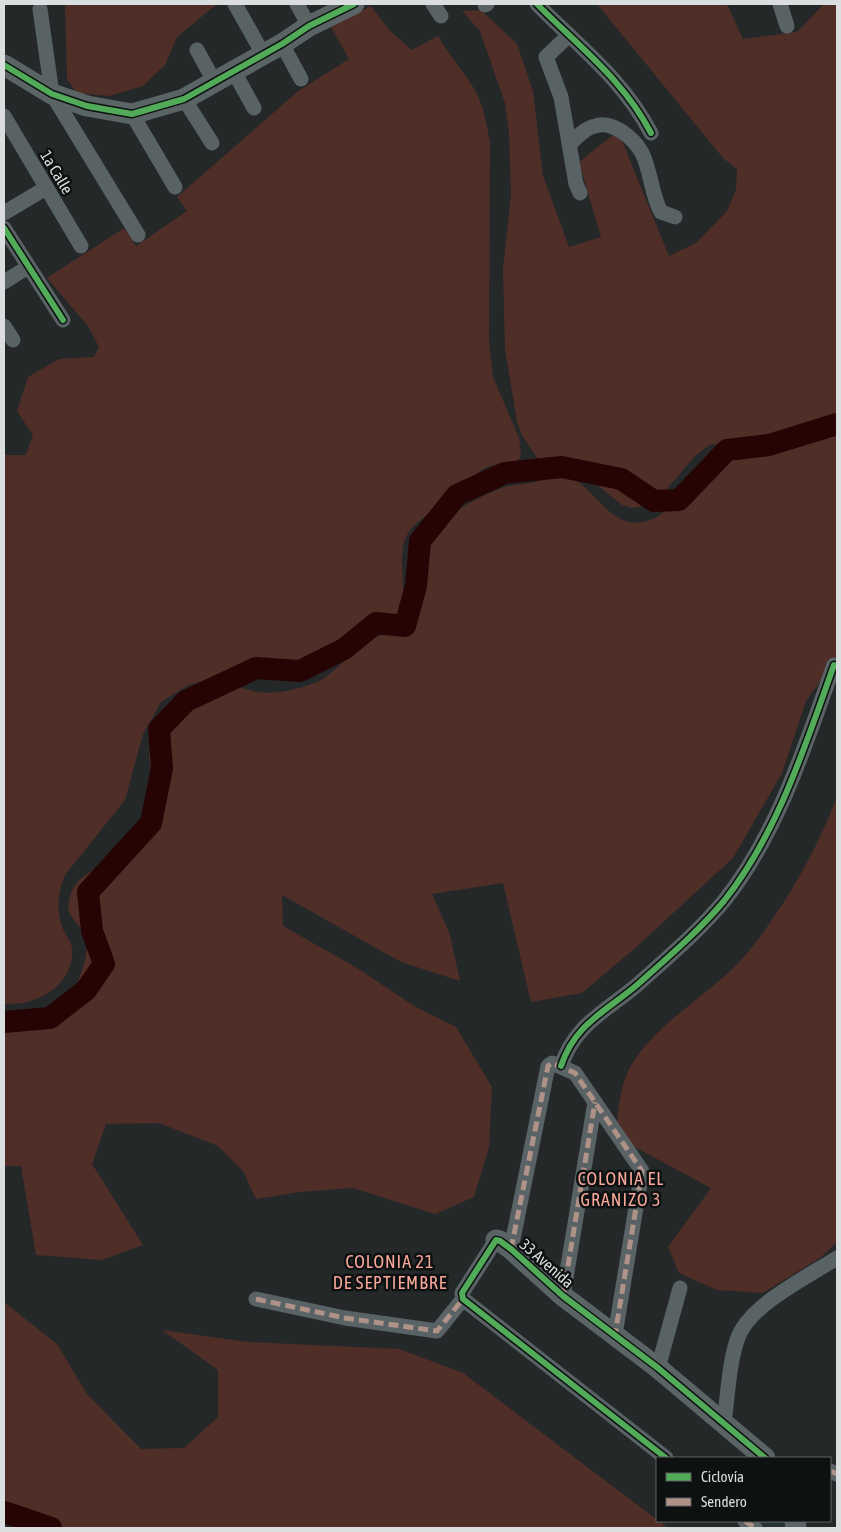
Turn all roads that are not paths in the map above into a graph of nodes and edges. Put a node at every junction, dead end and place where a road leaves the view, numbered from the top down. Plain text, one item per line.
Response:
1 (234, 4) edge
2 (297, 4) edge
3 (354, 4) edge
4 (537, 4) edge
5 (780, 4) edge
6 (40, 9) dead end
7 (310, 26) junction
8 (787, 26) dead end
9 (568, 36) junction
10 (282, 44) junction
11 (197, 50) dead end
12 (263, 54) junction
13 (4, 65) edge
14 (233, 70) junction
15 (301, 79) dead end
16 (214, 81) junction
17 (52, 94) junction
18 (184, 100) junction
19 (254, 108) dead end
20 (132, 114) junction
21 (6, 125) edge
22 (651, 133) dead end
23 (212, 143) dead end
24 (570, 144) junction
25 (175, 187) dead end
26 (46, 188) junction
27 (580, 192) dead end
28 (4, 213) edge
29 (675, 217) dead end
30 (4, 228) edge
31 (138, 236) dead end
32 (81, 246) dead end
33 (28, 267) junction
34 (4, 282) edge
35 (63, 320) dead end
36 (4, 326) edge
37 (13, 340) dead end
38 (834, 665) dead end
39 (561, 1066) junction
40 (595, 1102) junction
41 (503, 1245) junction
42 (837, 1258) edge
43 (680, 1288) dead end
44 (563, 1296) junction
45 (463, 1299) junction
46 (256, 1300) dead end
47 (615, 1336) junction
48 (658, 1368) junction
49 (724, 1422) junction
50 (665, 1457) edge
51 (764, 1457) edge

1 - 12 street
2 - 7 street
3 - 7 street
4 - 9 street
5 - 8 street
6 - 17 street
7 - 10 street
9 - 22 street
9 - 24 street
10 - 12 street
10 - 15 street
11 - 16 street
12 - 14 street
13 - 17 street
14 - 16 street
14 - 19 street
16 - 18 street
17 - 20 street
17 - 31 street
18 - 20 street
18 - 23 street
20 - 25 street
21 - 26 street, 1a Calle
24 - 27 street
24 - 29 street
26 - 28 street
26 - 32 street, 1a Calle
30 - 33 street
33 - 34 street
33 - 35 street
36 - 37 street
38 - 39 street
39 - 40 street
39 - 41 street
40 - 44 street
40 - 47 street
41 - 44 street, 33 Avenida
41 - 45 street, 33 Avenida
42 - 49 street
43 - 48 street
44 - 47 street, 33 Avenida
45 - 46 street, 33 Avenida
45 - 50 street
47 - 48 street, 33 Avenida
48 - 49 street, 33 Avenida
49 - 51 street, 33 Avenida

